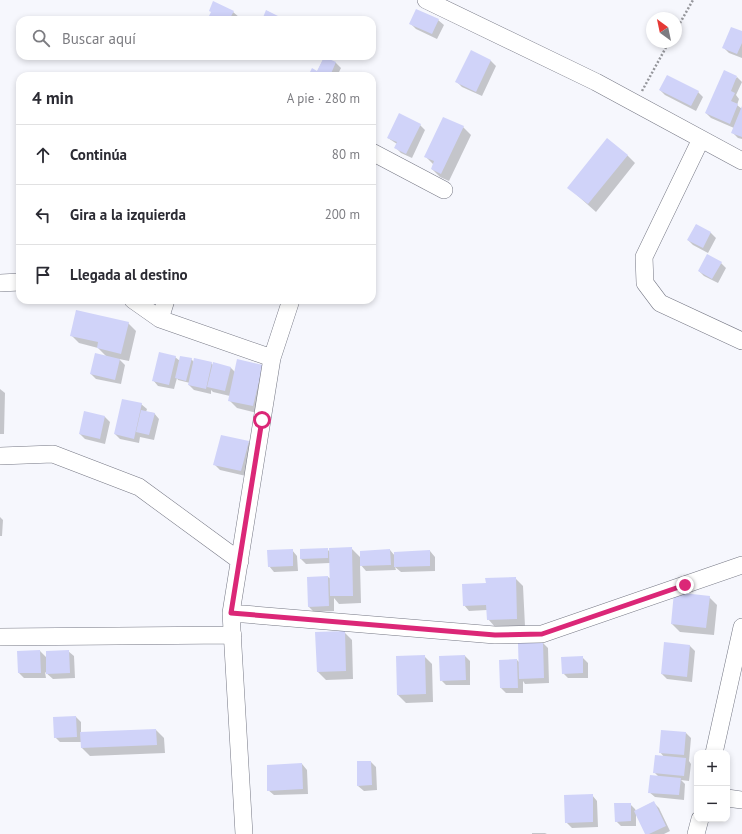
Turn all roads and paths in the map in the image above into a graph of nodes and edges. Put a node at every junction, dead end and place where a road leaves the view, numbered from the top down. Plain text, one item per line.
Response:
1 (426, 0) edge
2 (692, 0) edge
3 (682, 19) edge
4 (666, 48) edge
5 (635, 103) junction
6 (701, 139) junction
7 (376, 154) edge
8 (742, 162) edge
9 (444, 190) dead end
10 (16, 282) edge
11 (0, 283) edge
12 (139, 304) edge
13 (165, 304) edge
14 (290, 304) edge
15 (160, 319) junction
16 (742, 340) edge
17 (272, 358) junction
18 (0, 456) edge
19 (240, 561) junction
20 (742, 565) edge
21 (231, 613) junction
22 (742, 627) edge
23 (233, 635) junction
24 (0, 637) edge
25 (715, 750) edge
26 (730, 798) edge
27 (742, 800) edge
28 (699, 822) edge
29 (244, 834) edge
30 (696, 834) edge

1 - 5 street
2 - 3 path
4 - 5 path
5 - 6 street
6 - 8 street
6 - 16 street
7 - 9 street
10 - 11 street
12 - 15 street
13 - 15 street
14 - 17 street
15 - 17 street
17 - 19 street
18 - 19 street
19 - 21 street
20 - 21 street
21 - 23 street
22 - 25 street
23 - 24 street
23 - 29 street
26 - 27 street
28 - 30 street

